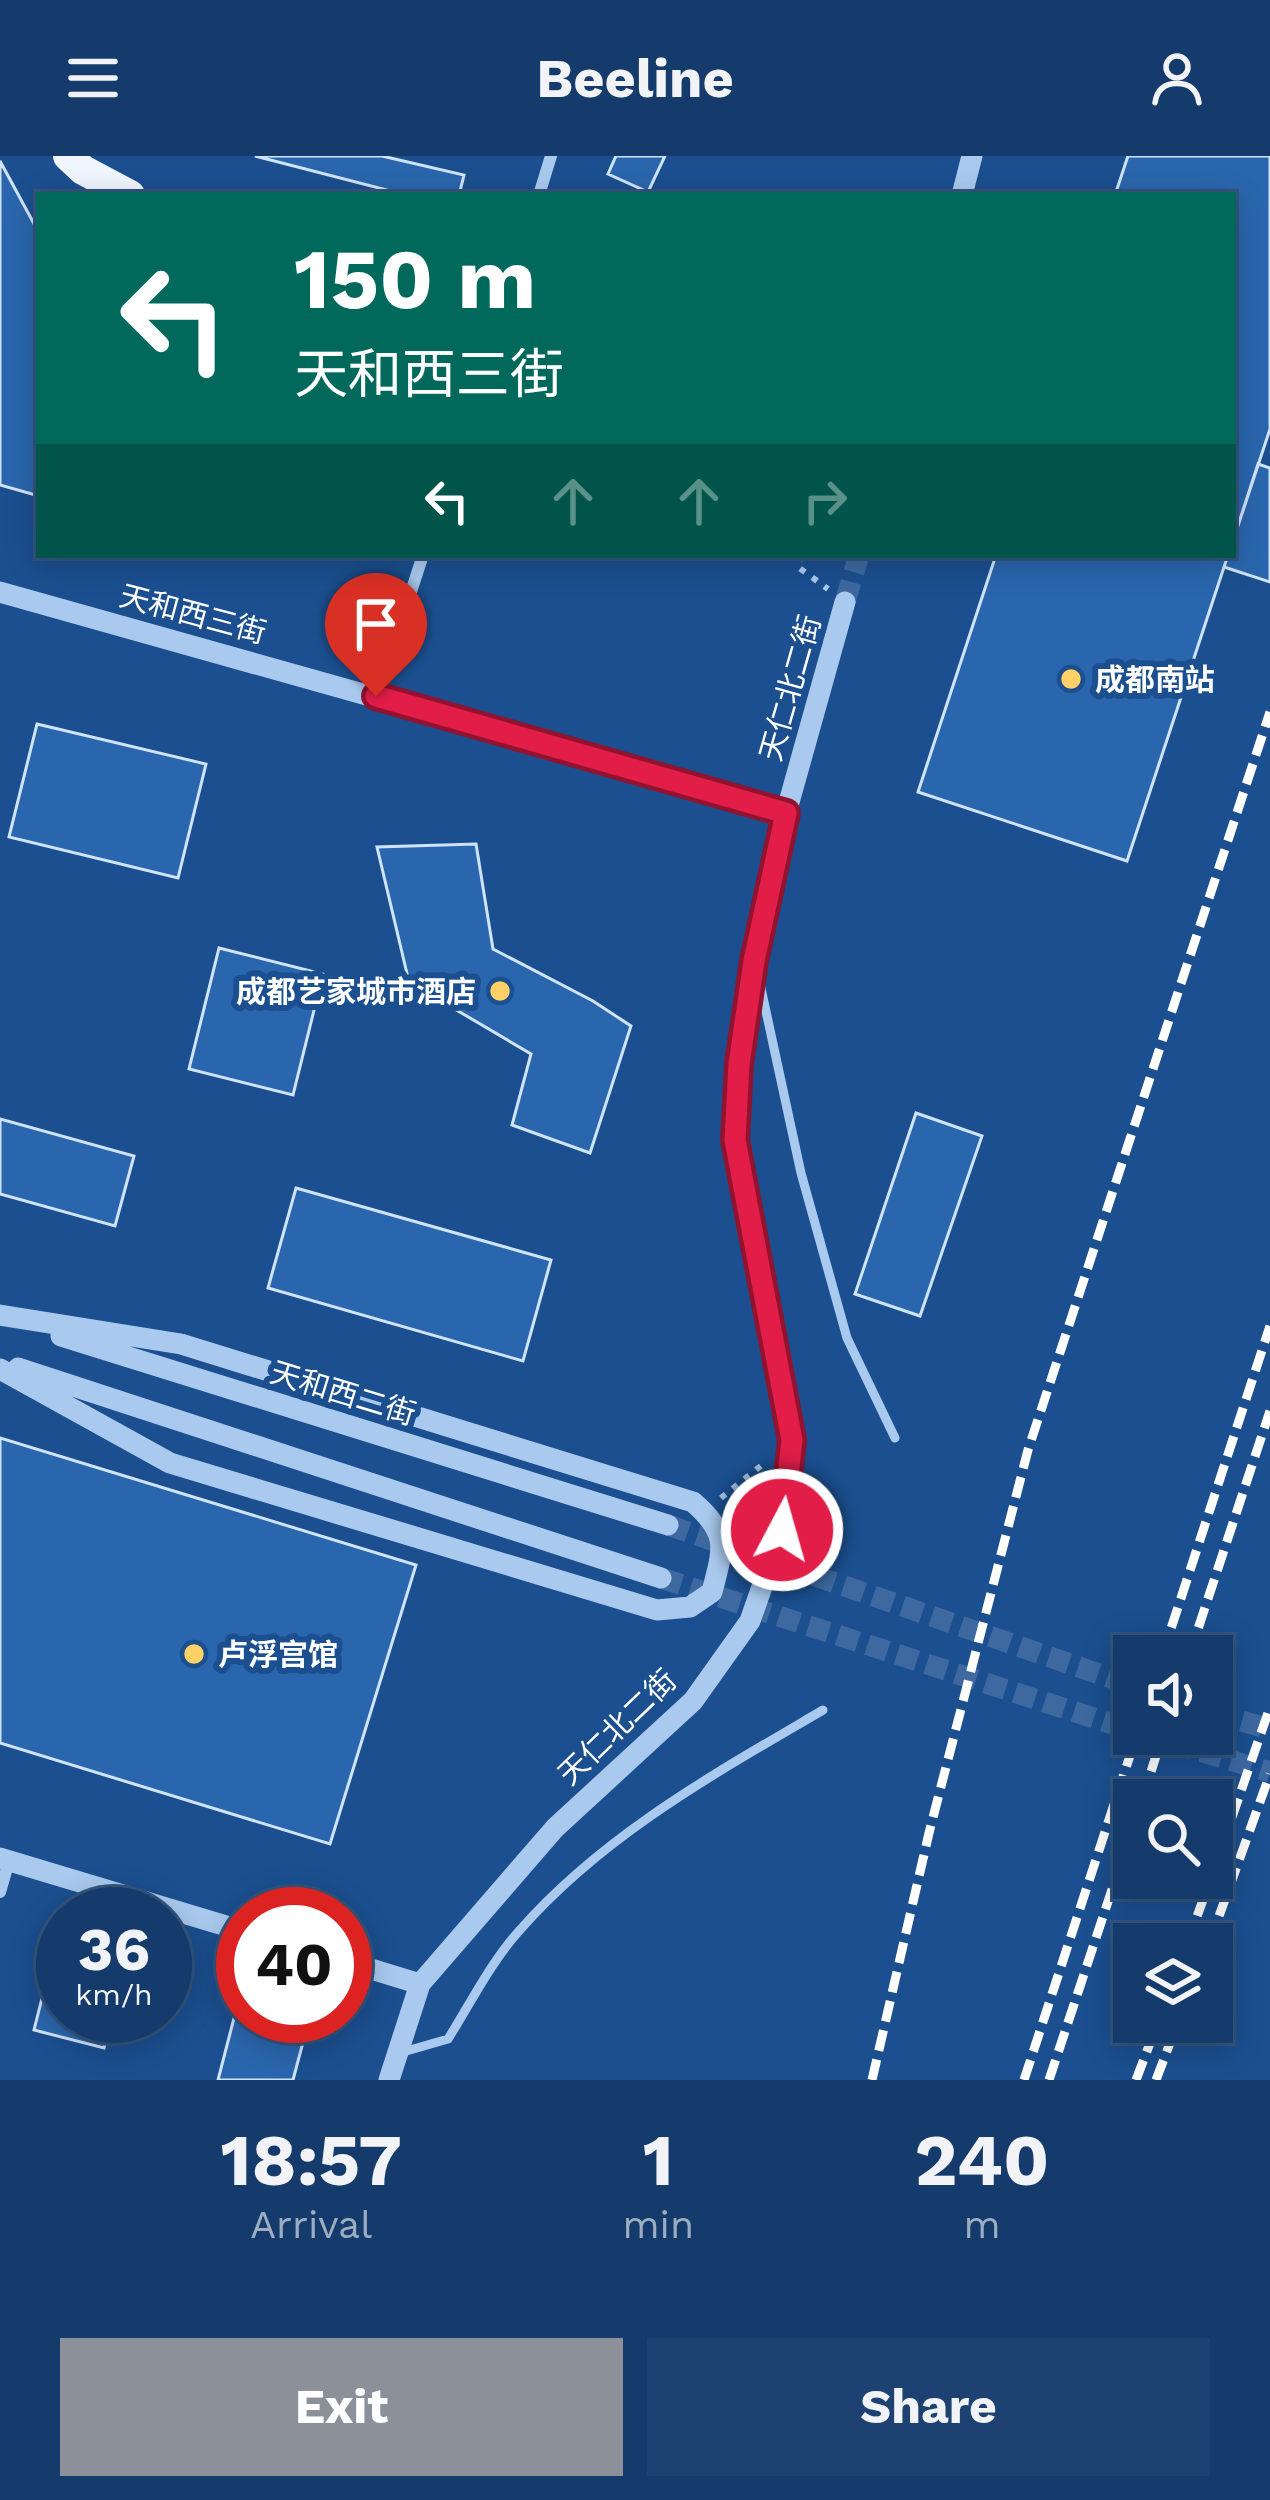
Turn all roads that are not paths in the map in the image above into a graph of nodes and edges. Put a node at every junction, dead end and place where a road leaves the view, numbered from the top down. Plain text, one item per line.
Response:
1 (68, 156) edge
2 (551, 156) edge
3 (972, 156) edge
4 (124, 192) edge
5 (540, 192) edge
6 (963, 192) edge
7 (422, 558) edge
8 (0, 592) edge
9 (845, 602) tunnel mouth
10 (376, 696) junction
11 (786, 813) junction
12 (754, 961) junction
13 (0, 1316) edge
14 (0, 1365) edge
15 (895, 1438) dead end
16 (668, 1525) tunnel mouth
17 (661, 1578) tunnel mouth
18 (823, 1710) dead end
19 (4, 1860) edge
20 (0, 1892) edge
21 (216, 1923) edge
22 (372, 1969) edge
23 (420, 1984) junction
24 (398, 2053) junction
25 (389, 2080) edge

1 - 4 main road
2 - 5 street
3 - 6 street
7 - 10 street
8 - 10 street, 天和西三街
9 - 11 street, 天仁北二街
10 - 11 street, 天和西三街
11 - 12 street, 天仁北二街
12 - 15 lane
12 - 23 street, 天仁北二街
13 - 14 street
13 - 16 street, 天和西二街
14 - 17 street
18 - 24 lane
19 - 20 street
19 - 21 street
22 - 23 street
23 - 24 street, 天仁北二街
24 - 25 street, 天仁北二街

